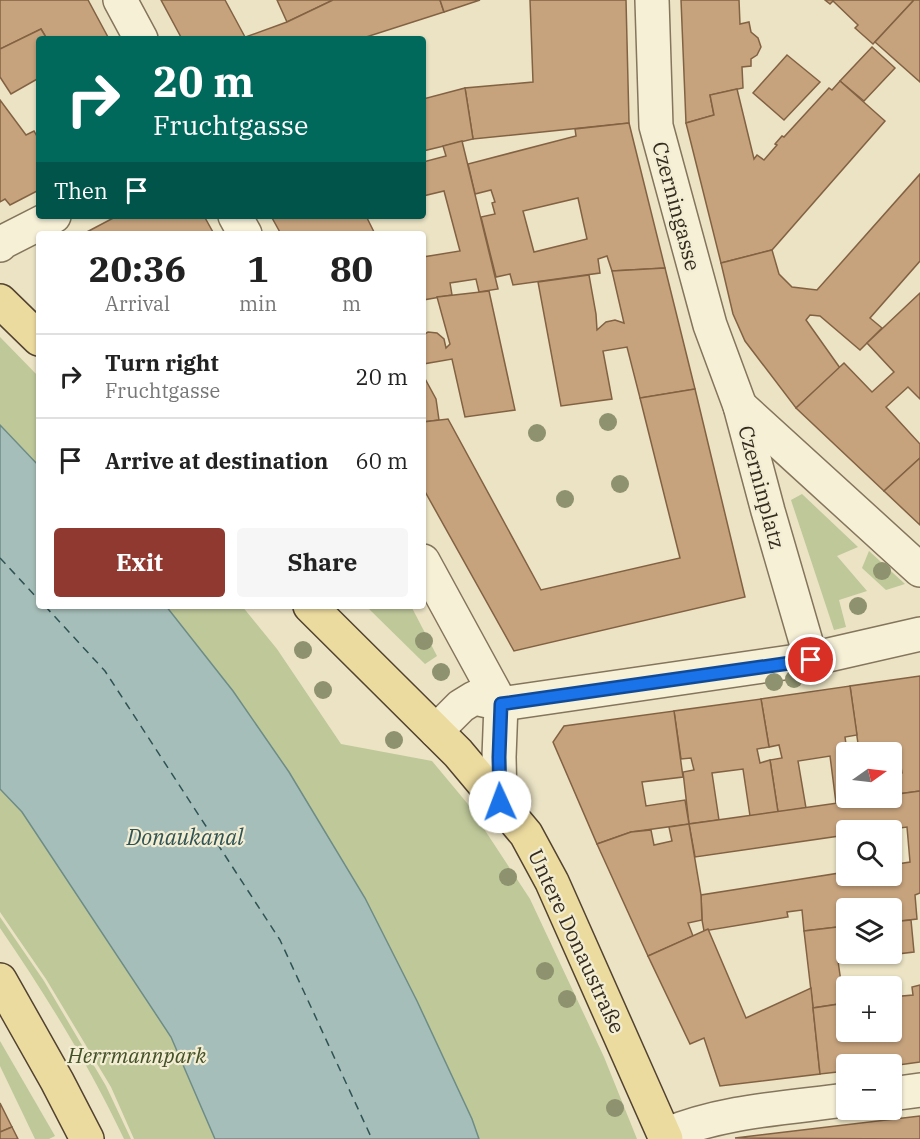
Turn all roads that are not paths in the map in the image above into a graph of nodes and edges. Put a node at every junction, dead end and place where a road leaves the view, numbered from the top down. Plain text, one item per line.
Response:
1 (120, 0) edge
2 (652, 0) edge
3 (139, 36) edge
4 (48, 219) edge
5 (1, 242) edge
6 (0, 301) edge
7 (36, 336) edge
8 (740, 406) junction
9 (426, 566) edge
10 (920, 570) edge
11 (313, 609) edge
12 (920, 634) edge
13 (811, 660) junction
14 (501, 704) junction
15 (436, 731) junction
16 (500, 802) junction
17 (0, 980) edge
18 (920, 1090) edge
19 (902, 1092) edge
20 (836, 1101) edge
21 (665, 1137) edge
22 (87, 1139) edge

1 - 3 street
2 - 8 street, Czerningasse
4 - 5 street
6 - 7 main road
8 - 10 street, Czerninplatz
8 - 13 street, Czerninplatz
9 - 14 street
11 - 15 main road, Untere Donaustraße
12 - 13 street
13 - 14 street
14 - 15 street
14 - 16 street
15 - 16 main road, Untere Donaustraße
16 - 21 main road, Untere Donaustraße
17 - 22 main road
18 - 19 street
20 - 21 street

